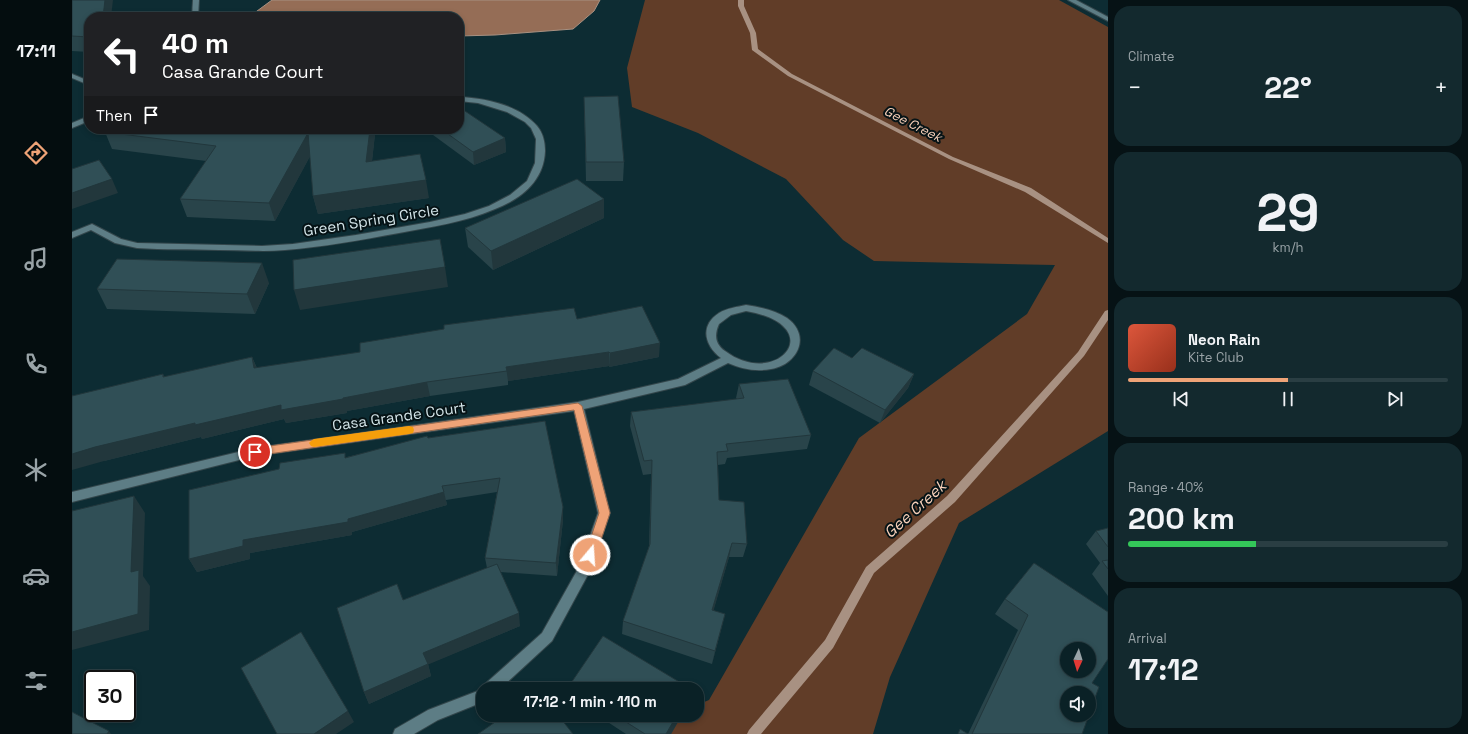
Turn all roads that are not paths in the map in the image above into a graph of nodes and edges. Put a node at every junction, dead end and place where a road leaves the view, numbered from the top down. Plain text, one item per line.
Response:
1 (196, 0) edge
2 (1071, 0) edge
3 (196, 12) edge
4 (1108, 19) edge
5 (72, 76) edge
6 (84, 81) edge
7 (464, 99) edge
8 (84, 120) edge
9 (72, 126) edge
10 (72, 235) edge
11 (727, 359) junction
12 (578, 406) junction
13 (72, 498) edge
14 (498, 682) edge
15 (476, 698) edge
16 (400, 734) edge

1 - 3 street
2 - 4 street
5 - 6 street
7 - 10 street, Green Spring Circle
8 - 9 street
11 - 11 street
11 - 12 street, Casa Grande Court
12 - 13 street, Casa Grande Court
12 - 14 street
15 - 16 street

